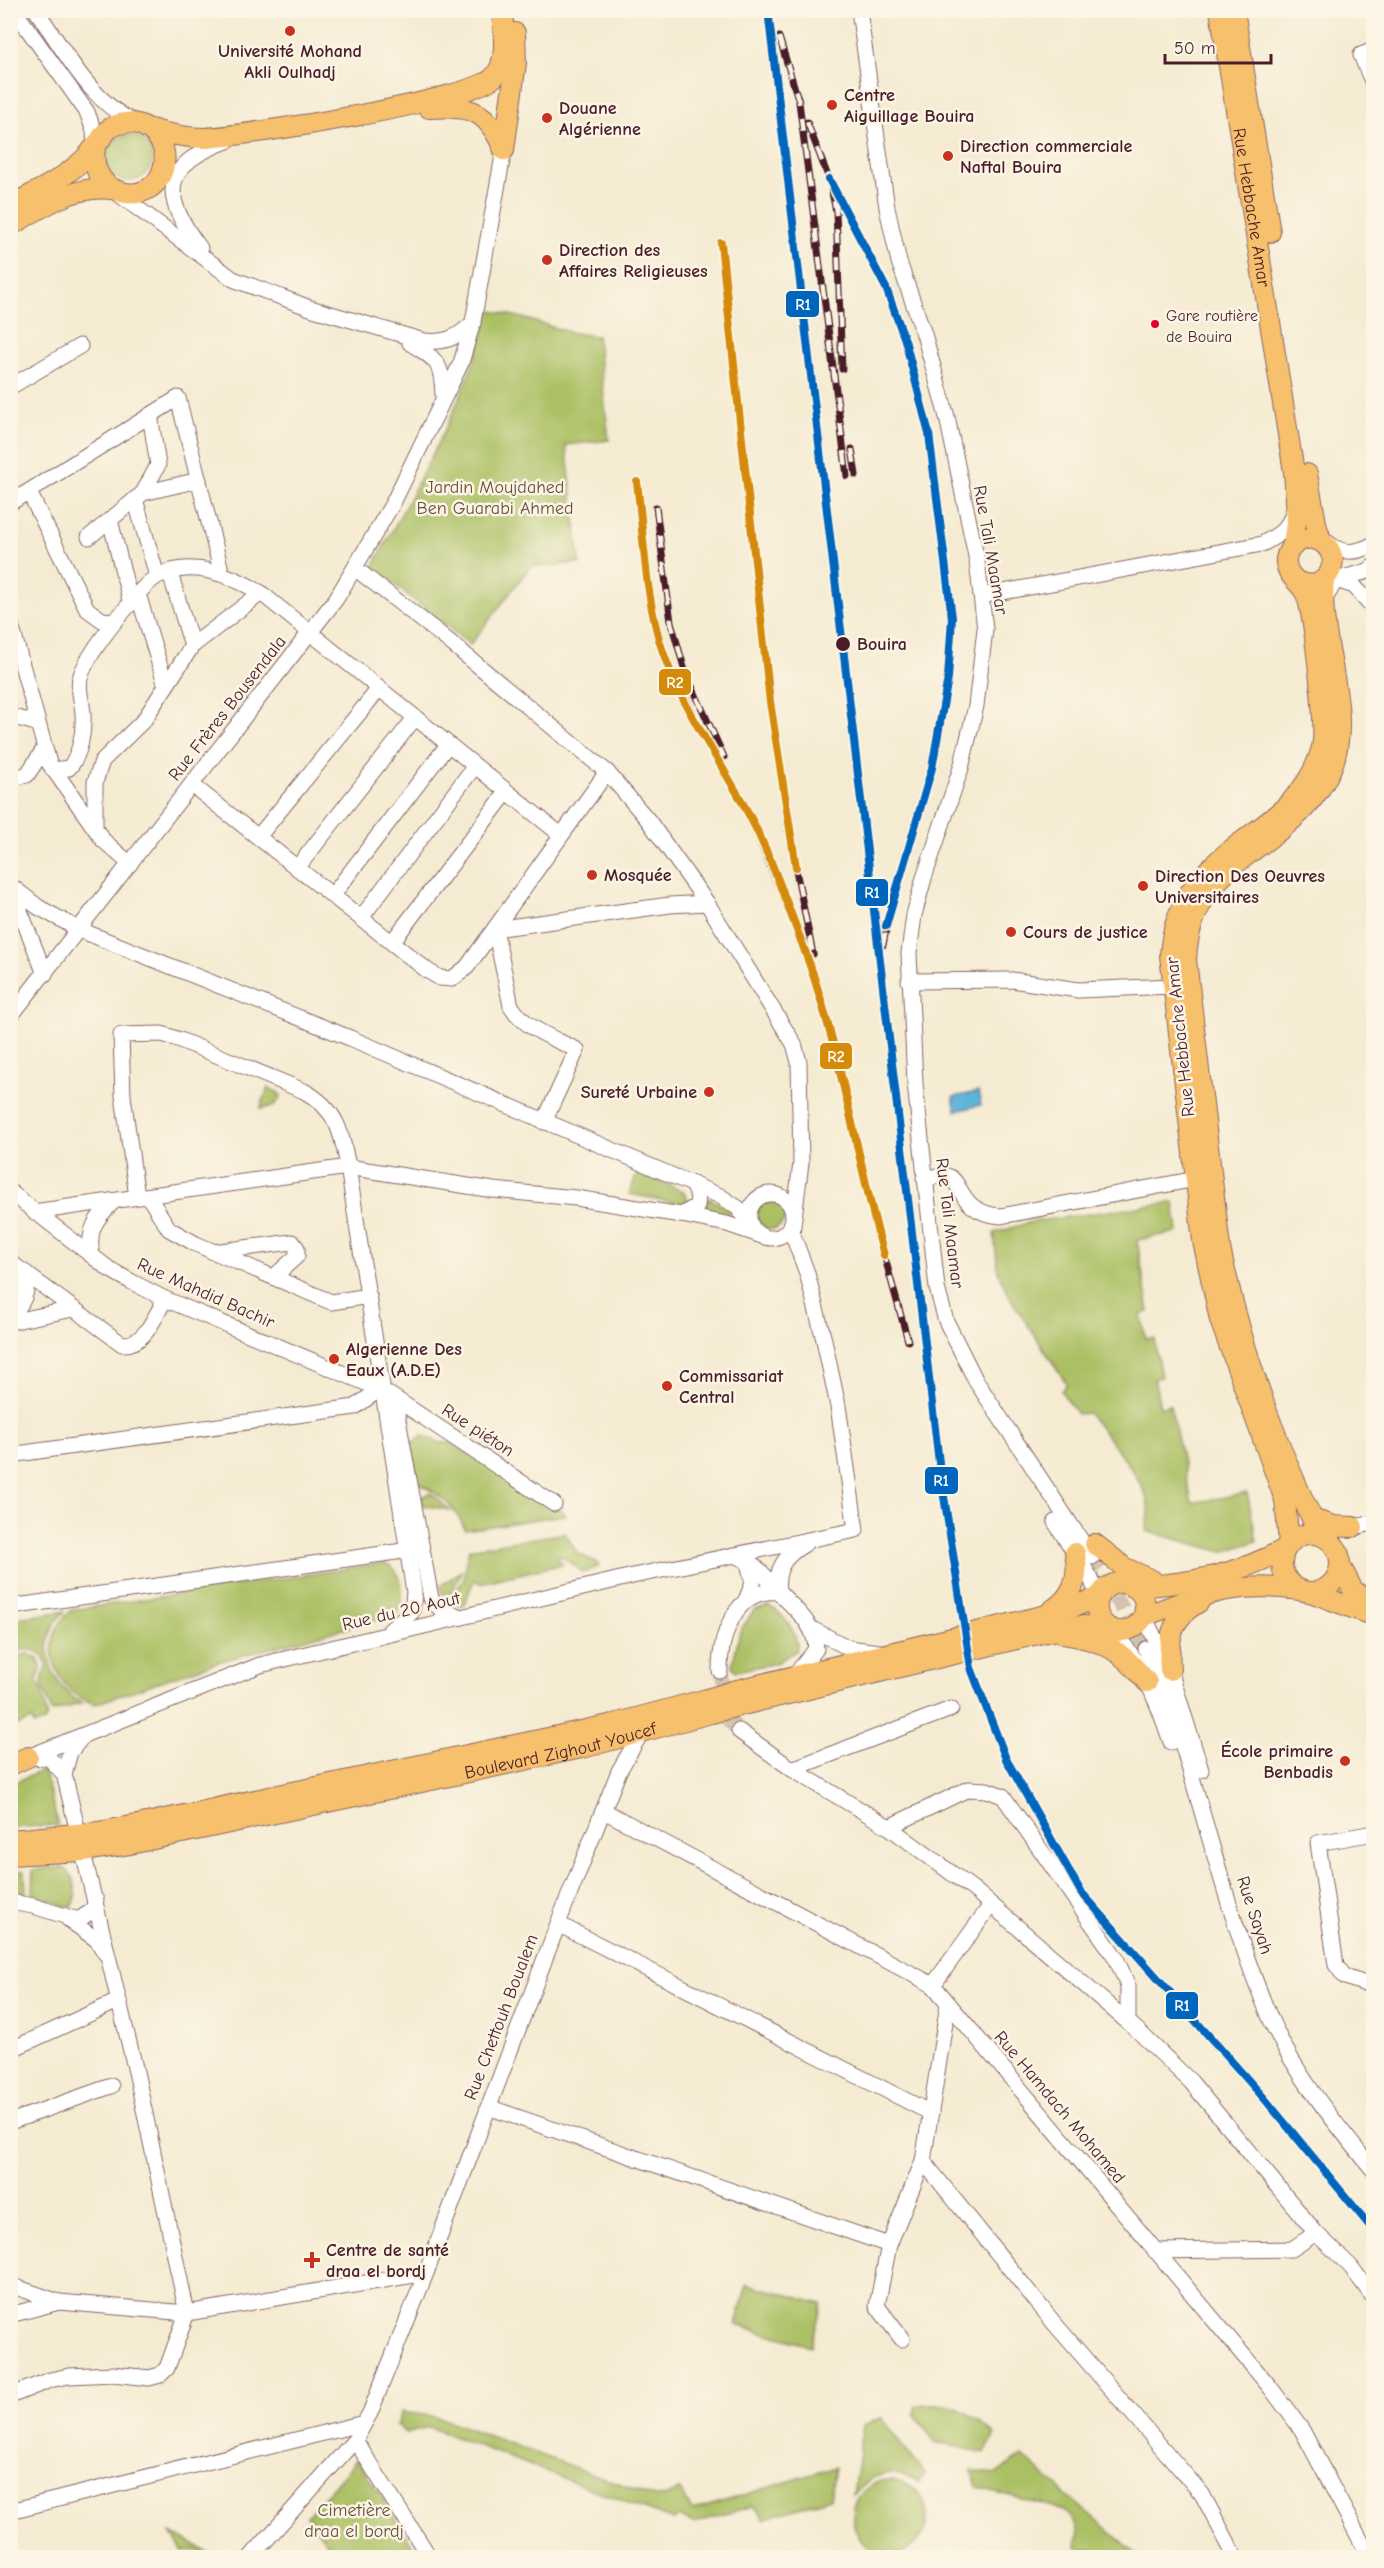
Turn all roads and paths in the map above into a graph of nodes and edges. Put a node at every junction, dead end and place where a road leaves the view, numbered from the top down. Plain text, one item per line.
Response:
1 (14, 10) edge
2 (36, 10) edge
3 (502, 10) edge
4 (514, 10) edge
5 (859, 10) edge
6 (1220, 10) edge
7 (1234, 10) edge
8 (1374, 50) edge
9 (1374, 86) edge
10 (388, 110) junction
11 (87, 112) junction
12 (143, 126) junction
13 (245, 134) junction
14 (95, 148) junction
15 (504, 150) junction
16 (71, 171) junction
17 (111, 189) junction
18 (10, 206) edge
19 (10, 226) edge
20 (209, 260) junction
21 (474, 322) junction
22 (399, 336) junction
23 (80, 346) dead end
24 (10, 387) edge
25 (443, 402) junction
26 (150, 415) junction
27 (199, 480) junction
28 (29, 492) junction
29 (139, 496) junction
30 (1297, 498) junction
31 (10, 503) edge
32 (110, 519) junction
33 (89, 537) dead end
34 (1262, 544) junction
35 (1332, 544) junction
36 (1374, 544) edge
37 (1293, 546) junction
38 (356, 569) junction
39 (1373, 569) edge
40 (164, 574) junction
41 (222, 574) junction
42 (1291, 574) junction
43 (1329, 579) junction
44 (261, 593) junction
45 (981, 596) junction
46 (134, 597) junction
47 (1374, 608) edge
48 (10, 621) edge
49 (114, 621) junction
50 (309, 632) junction
51 (13, 641) edge
52 (192, 645) junction
53 (166, 686) junction
54 (378, 690) junction
55 (10, 716) edge
56 (414, 719) junction
57 (36, 723) junction
58 (447, 746) junction
59 (44, 749) junction
60 (474, 767) junction
61 (53, 770) junction
62 (607, 771) junction
63 (10, 778) edge
64 (192, 785) junction
65 (507, 792) junction
66 (95, 826) junction
67 (561, 835) junction
68 (258, 837) junction
69 (130, 864) junction
70 (297, 868) junction
71 (686, 876) junction
72 (10, 885) edge
73 (332, 896) junction
74 (707, 903) junction
75 (670, 905) junction
76 (361, 918) junction
77 (495, 929) junction
78 (80, 930) junction
79 (392, 942) junction
80 (45, 974) junction
81 (909, 981) junction
82 (1172, 986) junction
83 (10, 1017) edge
84 (544, 1122) junction
85 (348, 1167) junction
86 (800, 1176) junction
87 (924, 1178) junction
88 (1196, 1179) junction
89 (693, 1184) junction
90 (10, 1192) edge
91 (776, 1195) junction
92 (142, 1196) junction
93 (720, 1196) junction
94 (757, 1199) junction
95 (114, 1201) junction
96 (738, 1208) junction
97 (34, 1212) junction
98 (681, 1215) junction
99 (792, 1216) junction
100 (729, 1224) junction
101 (760, 1233) junction
102 (246, 1246) junction
103 (213, 1252) junction
104 (92, 1255) junction
105 (799, 1256) junction
106 (10, 1262) edge
107 (244, 1266) junction
108 (26, 1273) junction
109 (277, 1279) junction
110 (369, 1296) junction
111 (165, 1299) junction
112 (73, 1309) junction
113 (10, 1320) edge
114 (380, 1389) junction
115 (991, 1404) junction
116 (10, 1455) edge
117 (554, 1504) dead end
118 (1374, 1523) edge
119 (1353, 1527) joint
120 (1318, 1530) junction
121 (815, 1539) junction
122 (1288, 1546) junction
123 (414, 1550) junction
124 (1088, 1551) junction
125 (740, 1557) junction
126 (1340, 1565) junction
127 (1172, 1585) junction
128 (1133, 1587) junction
129 (1305, 1591) junction
130 (778, 1592) junction
131 (1215, 1592) junction
132 (1100, 1597) junction
133 (746, 1600) junction
134 (434, 1604) junction
135 (1374, 1606) edge
136 (10, 1607) edge
137 (1144, 1616) junction
138 (1374, 1616) edge
139 (462, 1617) junction
140 (1045, 1624) junction
141 (424, 1626) junction
142 (1106, 1626) junction
143 (812, 1629) junction
144 (382, 1634) junction
145 (1146, 1649) tunnel mouth
146 (928, 1652) junction
147 (887, 1653) junction
148 (1170, 1670) junction
149 (720, 1671) tunnel mouth
150 (794, 1676) junction
151 (1147, 1682) junction
152 (735, 1699) junction
153 (709, 1706) junction
154 (951, 1708) dead end
155 (739, 1731) tunnel mouth
156 (87, 1733) junction
157 (641, 1733) junction
158 (586, 1747) junction
159 (19, 1761) edge
160 (792, 1769) junction
161 (64, 1774) junction
162 (617, 1777) junction
163 (604, 1810) junction
164 (889, 1827) junction
165 (1374, 1833) edge
166 (87, 1839) junction
167 (10, 1840) edge
168 (1210, 1840) junction
169 (10, 1855) edge
170 (96, 1900) junction
171 (10, 1902) edge
172 (991, 1905) junction
173 (68, 1919) junction
174 (558, 1924) junction
175 (110, 1963) junction
176 (933, 1985) junction
177 (1374, 1987) edge
178 (118, 2001) junction
179 (948, 2004) junction
180 (1128, 2022) junction
181 (10, 2050) edge
182 (111, 2086) dead end
183 (488, 2107) junction
184 (931, 2113) junction
185 (10, 2122) edge
186 (923, 2161) junction
187 (1374, 2171) edge
188 (1316, 2233) junction
189 (889, 2245) junction
190 (1155, 2251) junction
191 (426, 2273) junction
192 (10, 2285) edge
193 (1374, 2298) edge
194 (59, 2302) junction
195 (188, 2313) junction
196 (10, 2315) edge
197 (902, 2339) dead end
198 (10, 2396) edge
199 (364, 2423) junction
200 (355, 2440) junction
201 (10, 2511) edge
202 (250, 2558) edge
203 (430, 2558) edge
204 (1236, 2558) edge
205 (1370, 2558) edge

1 - 11 street
2 - 12 street
3 - 10 main road
4 - 15 main road
5 - 45 street, Rue Tali Maamar
6 - 30 main road, Rue Hebbache Amar
7 - 35 main road, Rue Hebbache Amar
8 - 9 street
10 - 13 main road
10 - 15 main road
11 - 14 street
11 - 16 street
12 - 13 main road
12 - 14 main road
12 - 17 main road
13 - 20 street
14 - 16 main road
14 - 17 main road
15 - 21 street, Rue Frères Bousendala
16 - 18 main road
17 - 19 main road
17 - 20 street
20 - 22 street
21 - 22 street
21 - 25 street, Rue Frères Bousendala
22 - 25 street
23 - 24 street
25 - 38 street, Rue Frères Bousendala
26 - 27 street
26 - 28 street
26 - 29 street
27 - 29 street
27 - 41 street
28 - 31 street
28 - 49 street
29 - 32 street
29 - 40 street
30 - 34 street
30 - 37 main road, Rue Hebbache Amar
32 - 33 street
32 - 46 street
34 - 42 street
34 - 45 street
35 - 36 street
35 - 37 main road
35 - 39 street
35 - 43 main road
37 - 42 main road
38 - 50 street, Rue Frères Bousendala
38 - 62 street
39 - 43 street
40 - 41 street
40 - 46 street
40 - 52 street
41 - 44 street
42 - 43 main road
42 - 82 main road, Rue Hebbache Amar
43 - 47 street
43 - 120 main road, Rue Hebbache Amar
44 - 50 street
44 - 52 street
45 - 81 street, Rue Tali Maamar
46 - 49 street
46 - 53 street
48 - 51 street
49 - 61 street
50 - 54 street
50 - 64 street, Rue Frères Bousendala
51 - 57 street
52 - 53 street
53 - 66 street
54 - 56 street
54 - 68 street
55 - 57 street
56 - 58 street
56 - 70 street
57 - 59 street
58 - 60 street
58 - 73 street
59 - 61 street
59 - 63 street
60 - 65 street
60 - 76 street
61 - 66 street
62 - 67 street
62 - 71 street
64 - 68 street
64 - 69 street, Rue Frères Bousendala
65 - 67 street
65 - 79 street
66 - 69 street
67 - 77 street
68 - 70 street
69 - 78 street, Rue Frères Bousendala
70 - 73 street
71 - 74 street
71 - 75 street
72 - 78 street
72 - 80 street
73 - 76 street
74 - 75 street
74 - 86 street
75 - 77 street
76 - 79 street
77 - 79 street
77 - 84 street
78 - 80 street, Rue Frères Bousendala
78 - 84 street
80 - 83 street, Rue Frères Bousendala
81 - 82 street
81 - 87 street, Rue Tali Maamar
82 - 88 main road, Rue Hebbache Amar
84 - 89 street
85 - 92 street
85 - 92 street
85 - 98 street
85 - 110 street
86 - 91 street
86 - 99 street
87 - 88 street
87 - 115 street, Rue Tali Maamar
88 - 122 main road, Rue Hebbache Amar
89 - 93 street
89 - 98 street
90 - 97 street, Rue Mahdid Bachir
91 - 94 street
91 - 99 street
92 - 95 street
92 - 103 street
93 - 94 street
93 - 96 street
94 - 101 street
95 - 97 street
95 - 104 street
96 - 100 street
96 - 101 street
97 - 104 street, Rue Mahdid Bachir
98 - 100 street
99 - 101 street
99 - 105 street, Rue du 20 Aout
100 - 101 street
101 - 105 street
102 - 103 street
102 - 107 street
102 - 109 street
103 - 107 street
104 - 111 street, Rue Mahdid Bachir
105 - 121 street, Rue du 20 Aout
106 - 108 street
107 - 109 street
108 - 112 street
108 - 113 street
109 - 110 street
110 - 114 street
111 - 112 street
111 - 114 street, Rue Mahdid Bachir
112 - 113 street
114 - 116 street
114 - 117 street, Rue piéton
114 - 123 street
114 - 123 street, Rue Mahdid Bachir
115 - 124 street
115 - 124 street
118 - 119 street
119 - 120 main road
120 - 122 main road
120 - 126 main road
121 - 125 street, Rue du 20 Aout
121 - 130 street
122 - 127 main road
122 - 129 main road
123 - 134 street
123 - 136 street
123 - 144 street
124 - 127 main road
124 - 128 street
124 - 132 street
124 - 140 main road
125 - 130 street
125 - 133 street
125 - 139 street, Rue du 20 Aout
126 - 129 main road
126 - 135 main road
127 - 128 main road
128 - 132 main road
128 - 137 main road
129 - 131 main road
129 - 138 main road
130 - 133 street
130 - 143 street
131 - 137 main road
131 - 148 main road
132 - 140 main road, Boulevard Zighout Youcef
132 - 142 main road
133 - 149 street
134 - 139 street
134 - 141 street
137 - 142 main road
137 - 148 street
139 - 141 street, Rue du 20 Aout
140 - 142 main road, Boulevard Zighout Youcef
140 - 146 main road, Boulevard Zighout Youcef
140 - 151 main road
141 - 144 street, Rue du 20 Aout
142 - 151 street
143 - 147 street
143 - 150 street
144 - 156 street, Rue du 20 Aout
145 - 168 street, Rue Sayah
146 - 147 main road, Boulevard Zighout Youcef
146 - 152 main road, Boulevard Zighout Youcef
147 - 150 main road, Boulevard Zighout Youcef
148 - 168 street
150 - 152 main road, Boulevard Zighout Youcef
151 - 168 street
152 - 153 main road, Boulevard Zighout Youcef, bridge
153 - 157 main road, Boulevard Zighout Youcef
153 - 166 main road, Boulevard Zighout Youcef
154 - 160 street
155 - 160 street
156 - 159 street, Rue du 20 Aout
156 - 161 street
157 - 158 main road, Boulevard Zighout Youcef
157 - 162 street, Rue Chettouh Boualem
158 - 162 street
158 - 166 main road, Boulevard Zighout Youcef
159 - 161 street
160 - 164 street
161 - 166 street
162 - 163 street, Rue Chettouh Boualem
163 - 174 street, Rue Chettouh Boualem
163 - 176 street, Rue Hamdach Mohamed
164 - 172 street
164 - 180 street
165 - 177 street
166 - 167 main road, Boulevard Zighout Youcef
166 - 169 main road, Boulevard Zighout Youcef
166 - 170 street
168 - 187 street, Rue Sayah
170 - 173 street
170 - 175 street
171 - 173 street
172 - 176 street
172 - 180 street
173 - 175 street
174 - 183 street, Rue Chettouh Boualem
174 - 184 street
175 - 178 street
176 - 179 street, Rue Hamdach Mohamed
178 - 181 street
178 - 195 street
179 - 184 street
179 - 190 street, Rue Hamdach Mohamed
180 - 188 street
182 - 185 street
183 - 189 street
183 - 191 street, Rue Chettouh Boualem
184 - 186 street
186 - 189 street
186 - 204 street
188 - 190 street
188 - 193 street
189 - 197 street
190 - 205 street, Rue Hamdach Mohamed
191 - 195 street
191 - 199 street, Rue Chettouh Boualem
192 - 194 street
194 - 195 street
194 - 196 street
195 - 198 street
199 - 200 street, Rue Chettouh Boualem
199 - 201 street
200 - 202 street, Rue Chettouh Boualem
200 - 203 street

